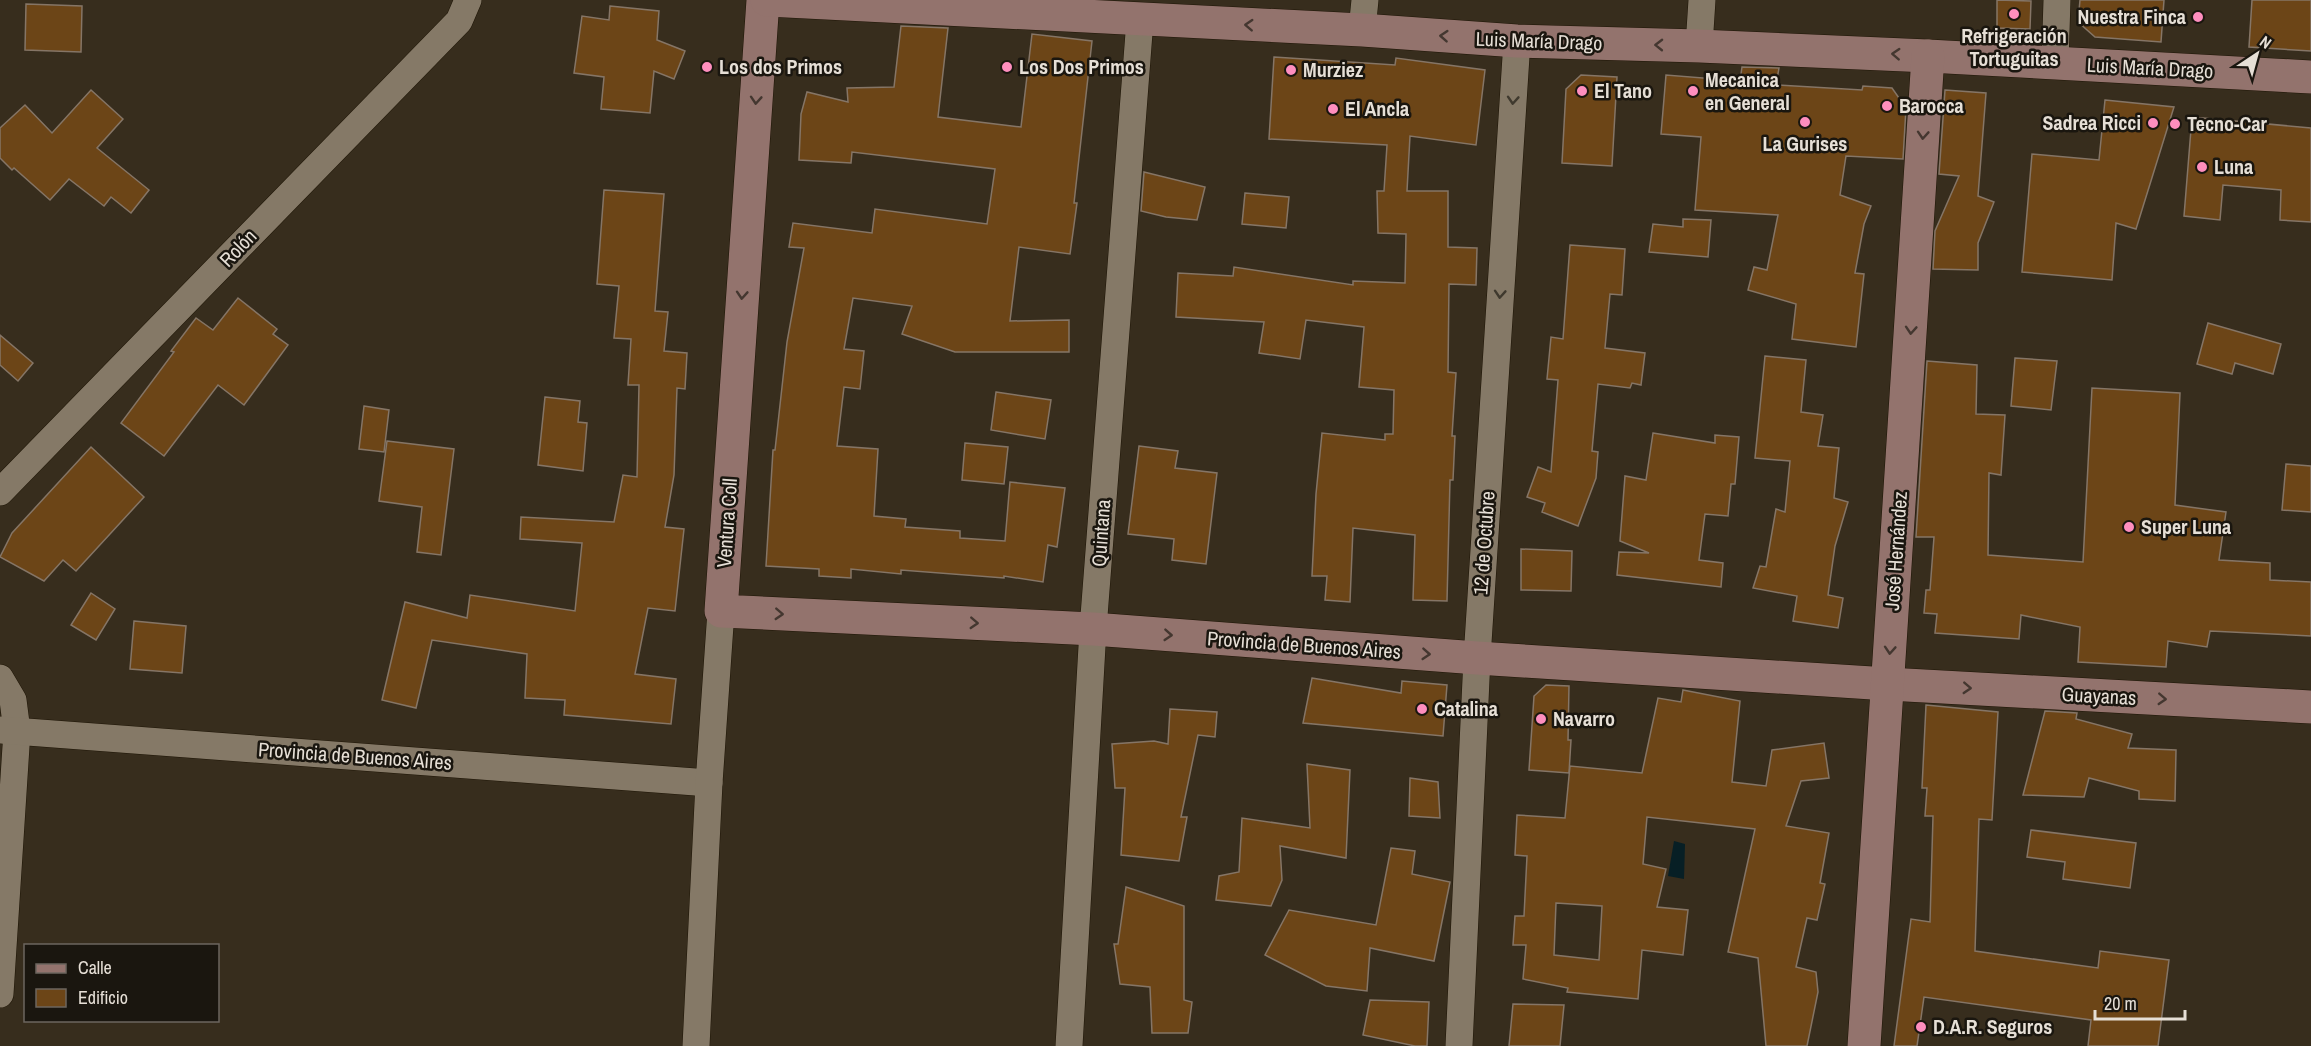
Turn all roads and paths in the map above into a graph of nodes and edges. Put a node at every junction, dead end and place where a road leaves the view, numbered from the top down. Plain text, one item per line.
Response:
1 (468, 0) edge
2 (763, 0) edge
3 (767, 0) edge
4 (1702, 0) edge
5 (2057, 0) edge
6 (1021, 6) edge
7 (1363, 15) edge
8 (1140, 20) junction
9 (1517, 41) junction
10 (1699, 46) junction
11 (1928, 56) junction
12 (2055, 63) junction
13 (2311, 77) edge
14 (0, 492) edge
15 (721, 611) junction
16 (1093, 629) junction
17 (1477, 658) junction
18 (0, 678) edge
19 (1888, 684) junction
20 (2311, 707) edge
21 (8, 730) edge
22 (709, 783) junction
23 (0, 994) edge
24 (696, 1046) edge
25 (1069, 1046) edge
26 (1459, 1046) edge
27 (1864, 1046) edge

1 - 14 street, Rolón
2 -> 15 street, Ventura Coll
3 - 6 street, Luis María Drago
4 - 10 street
5 - 12 street
6 - 8 street, Luis María Drago
7 -> 8 street, Luis María Drago
9 -> 7 street, Luis María Drago
8 - 16 street, Quintana
10 -> 9 street, Luis María Drago
9 -> 17 street, 12 de Octubre
11 -> 10 street, Luis María Drago
11 - 12 street, Luis María Drago
11 -> 19 street, José Hernández
12 - 13 street, Luis María Drago
15 -> 16 street, Provincia de Buenos Aires
15 - 22 street, Ventura Coll
16 -> 17 street, Provincia de Buenos Aires
16 - 25 street, Quintana
17 - 19 street, Provincia de Buenos Aires
17 - 26 street, 12 de Octubre
18 - 21 street
19 -> 20 street, Guayanas
19 - 27 street, José Hernández
21 - 22 street, Provincia de Buenos Aires
21 - 23 street
22 - 24 street, Ventura Coll

